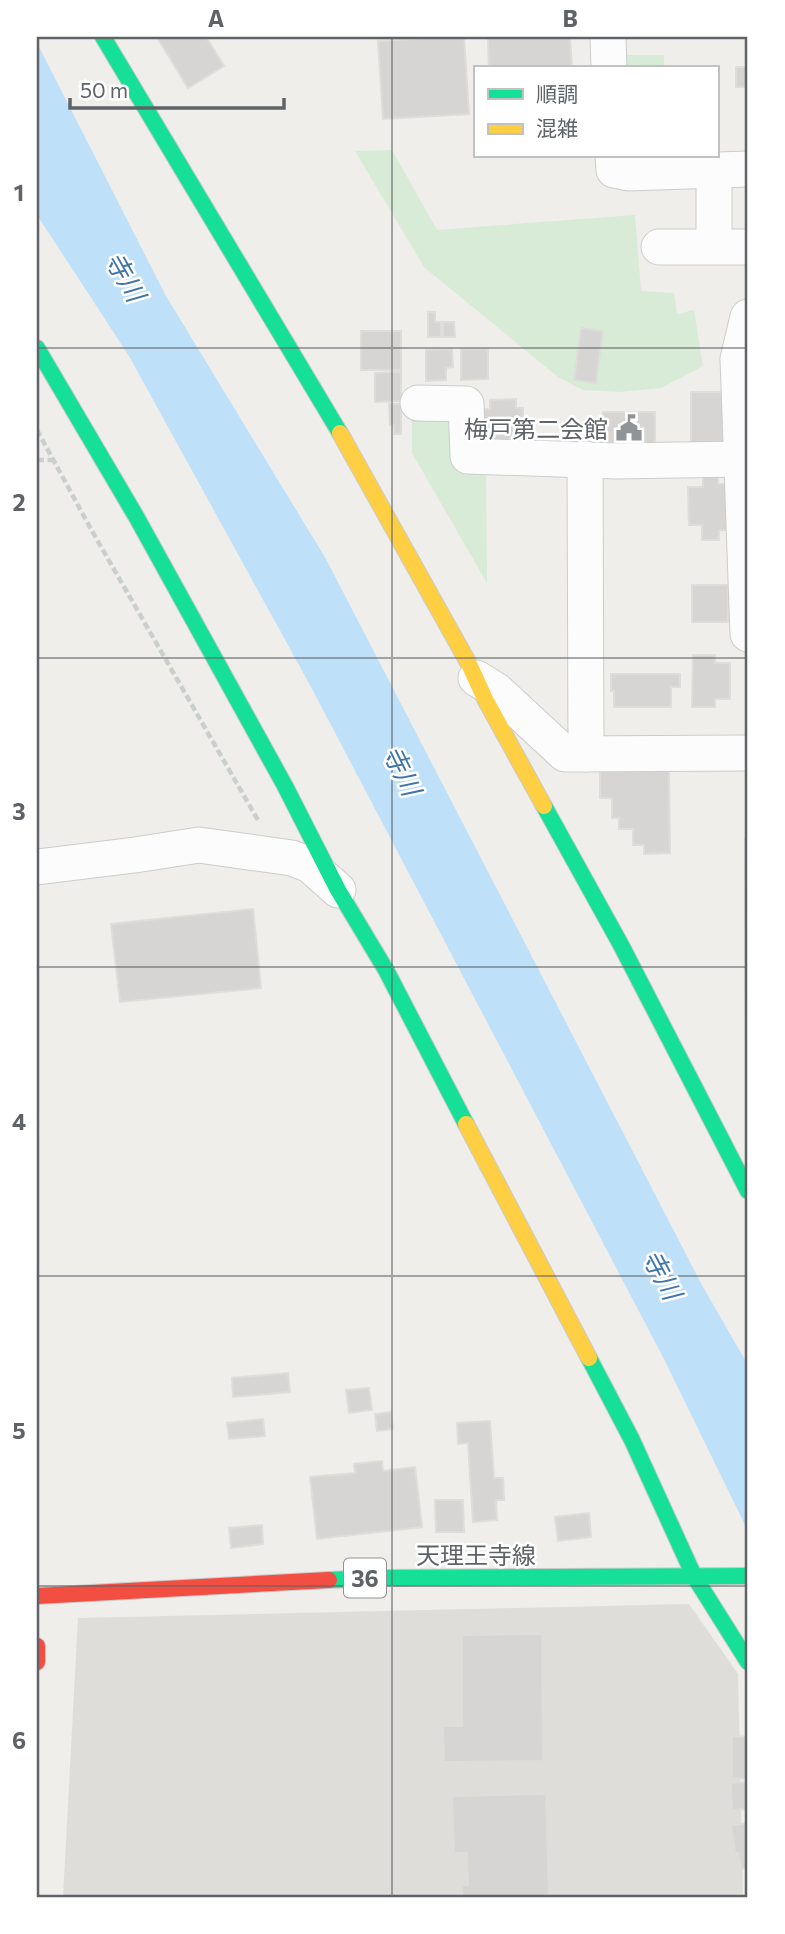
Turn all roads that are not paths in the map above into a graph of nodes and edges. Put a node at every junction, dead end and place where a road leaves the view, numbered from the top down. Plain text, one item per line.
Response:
1 (103, 37) edge
2 (608, 37) edge
3 (609, 66) edge
4 (613, 158) edge
5 (748, 169) edge
6 (714, 170) junction
7 (714, 246) junction
8 (659, 247) dead end
9 (748, 247) edge
10 (748, 317) edge
11 (37, 348) edge
12 (743, 357) edge
13 (418, 403) dead end
14 (743, 458) junction
15 (585, 460) junction
16 (748, 634) edge
17 (477, 678) junction
18 (748, 753) edge
19 (586, 754) junction
20 (37, 867) edge
21 (338, 890) junction
22 (748, 1191) edge
23 (694, 1576) junction
24 (748, 1576) edge
25 (37, 1596) edge
26 (37, 1646) edge
27 (37, 1662) edge
28 (748, 1662) edge

1 - 17 street
2 - 3 street
4 - 6 street
5 - 6 street
6 - 7 street
7 - 8 street
7 - 9 street
10 - 12 street
11 - 21 street
12 - 14 street
13 - 15 street
14 - 15 street
14 - 16 street
15 - 19 street
17 - 19 street
17 - 22 street
18 - 19 street
20 - 21 street
21 - 23 street
23 - 24 street, 天理王寺線 / 36
23 - 25 street, 天理王寺線 / 36
23 - 28 street
26 - 27 street

